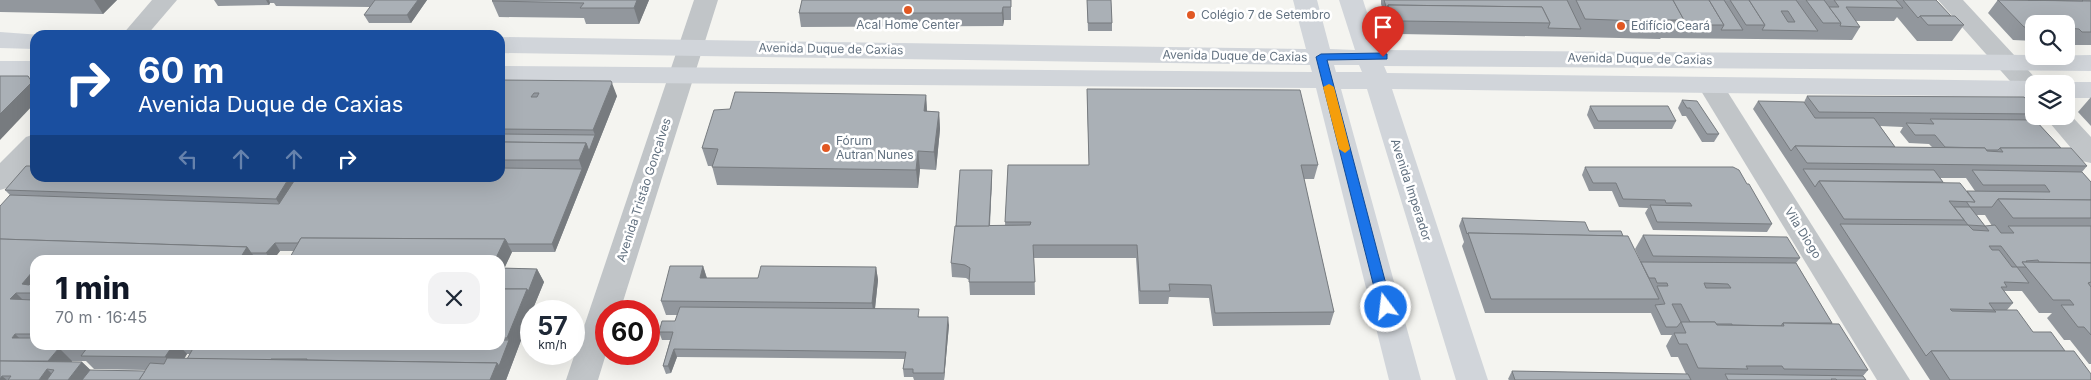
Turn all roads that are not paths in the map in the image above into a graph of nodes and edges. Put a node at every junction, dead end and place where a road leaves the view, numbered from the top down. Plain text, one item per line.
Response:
1 (165, 0) edge
2 (706, 0) edge
3 (1305, 0) edge
4 (1351, 0) edge
5 (1950, 0) edge
6 (138, 30) edge
7 (0, 40) edge
8 (30, 41) edge
9 (505, 46) edge
10 (690, 47) junction
11 (2008, 63) junction
12 (2091, 64) edge
13 (0, 69) edge
14 (30, 69) edge
15 (1324, 69) junction
16 (1373, 69) junction
17 (505, 74) edge
18 (681, 75) junction
19 (2025, 81) edge
20 (1711, 86) junction
21 (2025, 90) edge
22 (2075, 90) edge
23 (2091, 90) edge
24 (2064, 125) edge
25 (30, 147) edge
26 (2091, 154) edge
27 (0, 180) edge
28 (582, 380) edge
29 (1404, 380) edge
30 (1472, 380) edge
31 (1894, 380) edge

1 - 6 street
2 - 10 street, Avenida Tristão Gonçalves
3 - 15 main road
4 - 16 main road, Avenida Imperador
5 - 11 street
7 - 8 main road
9 - 10 main road, Avenida Duque de Caxias
10 - 15 main road, Avenida Duque de Caxias
10 - 18 street, Avenida Tristão Gonçalves
11 - 12 main road, Avenida Duque de Caxias
11 - 16 main road, Avenida Duque de Caxias
11 - 19 street
13 - 14 main road
15 - 16 main road, Avenida Duque de Caxias
15 - 18 main road, Avenida Duque de Caxias
15 - 29 main road
16 - 20 main road, Avenida Duque de Caxias
16 - 30 main road, Avenida Imperador
17 - 18 main road, Avenida Duque de Caxias
18 - 28 street, Avenida Tristão Gonçalves
20 - 21 main road, Avenida Duque de Caxias
20 - 31 street, Vila Diogo
22 - 23 main road
24 - 26 street
25 - 27 street

